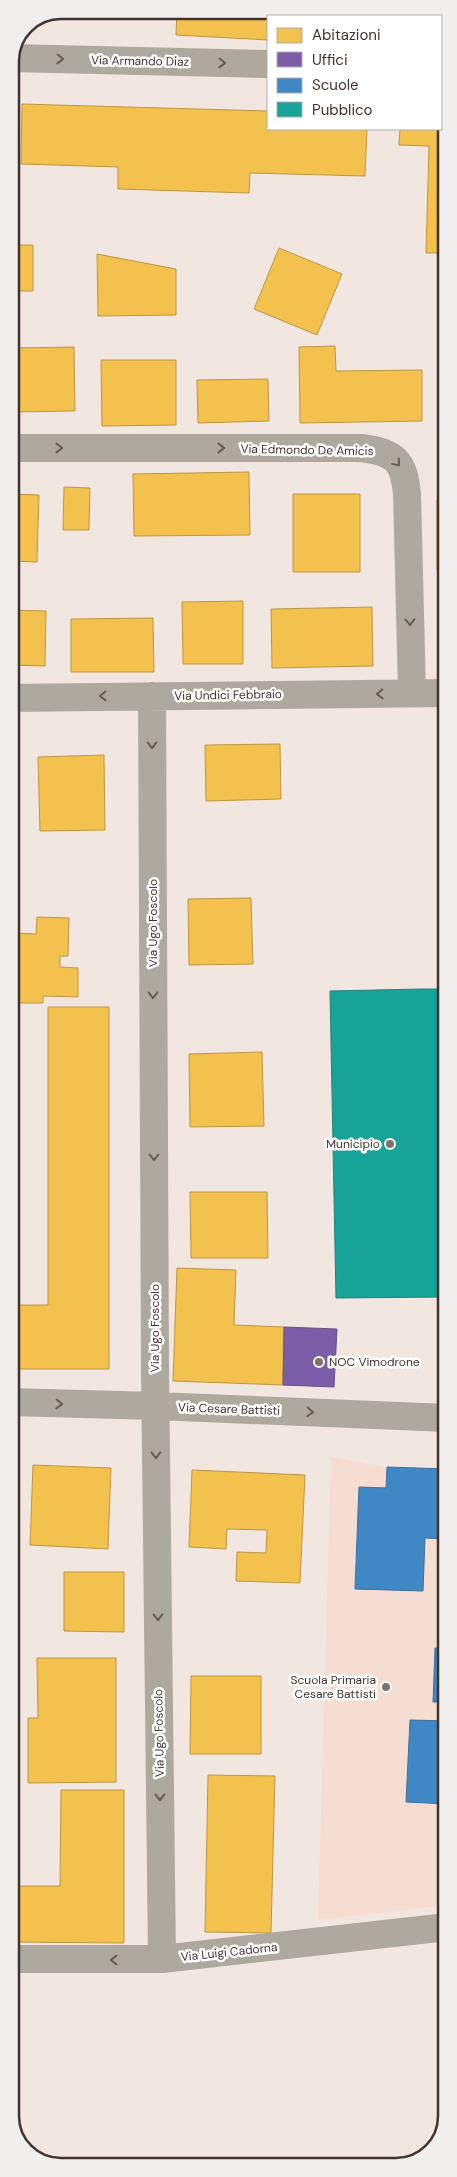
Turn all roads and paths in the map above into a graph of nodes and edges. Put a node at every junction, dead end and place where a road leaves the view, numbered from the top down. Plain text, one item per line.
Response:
1 (19, 58) edge
2 (267, 64) edge
3 (19, 448) edge
4 (438, 692) edge
5 (412, 693) junction
6 (152, 696) junction
7 (19, 698) edge
8 (19, 1402) edge
9 (156, 1406) junction
10 (438, 1418) edge
11 (438, 1928) edge
12 (19, 1959) edge
13 (162, 1959) junction

1 -> 2 street, Via Armando Diaz
3 -> 5 street, Via Edmondo De Amicis
4 - 5 street, Via Undici Febbraio
5 -> 6 street, Via Undici Febbraio
6 -> 7 street, Via Undici Febbraio
6 -> 9 street, Via Ugo Foscolo
8 -> 9 street, Via Cesare Battisti
9 -> 10 street, Via Cesare Battisti
9 -> 13 street, Via Ugo Foscolo
11 - 13 street, Via Luigi Cadorna
13 -> 12 street, Via Luigi Cadorna

